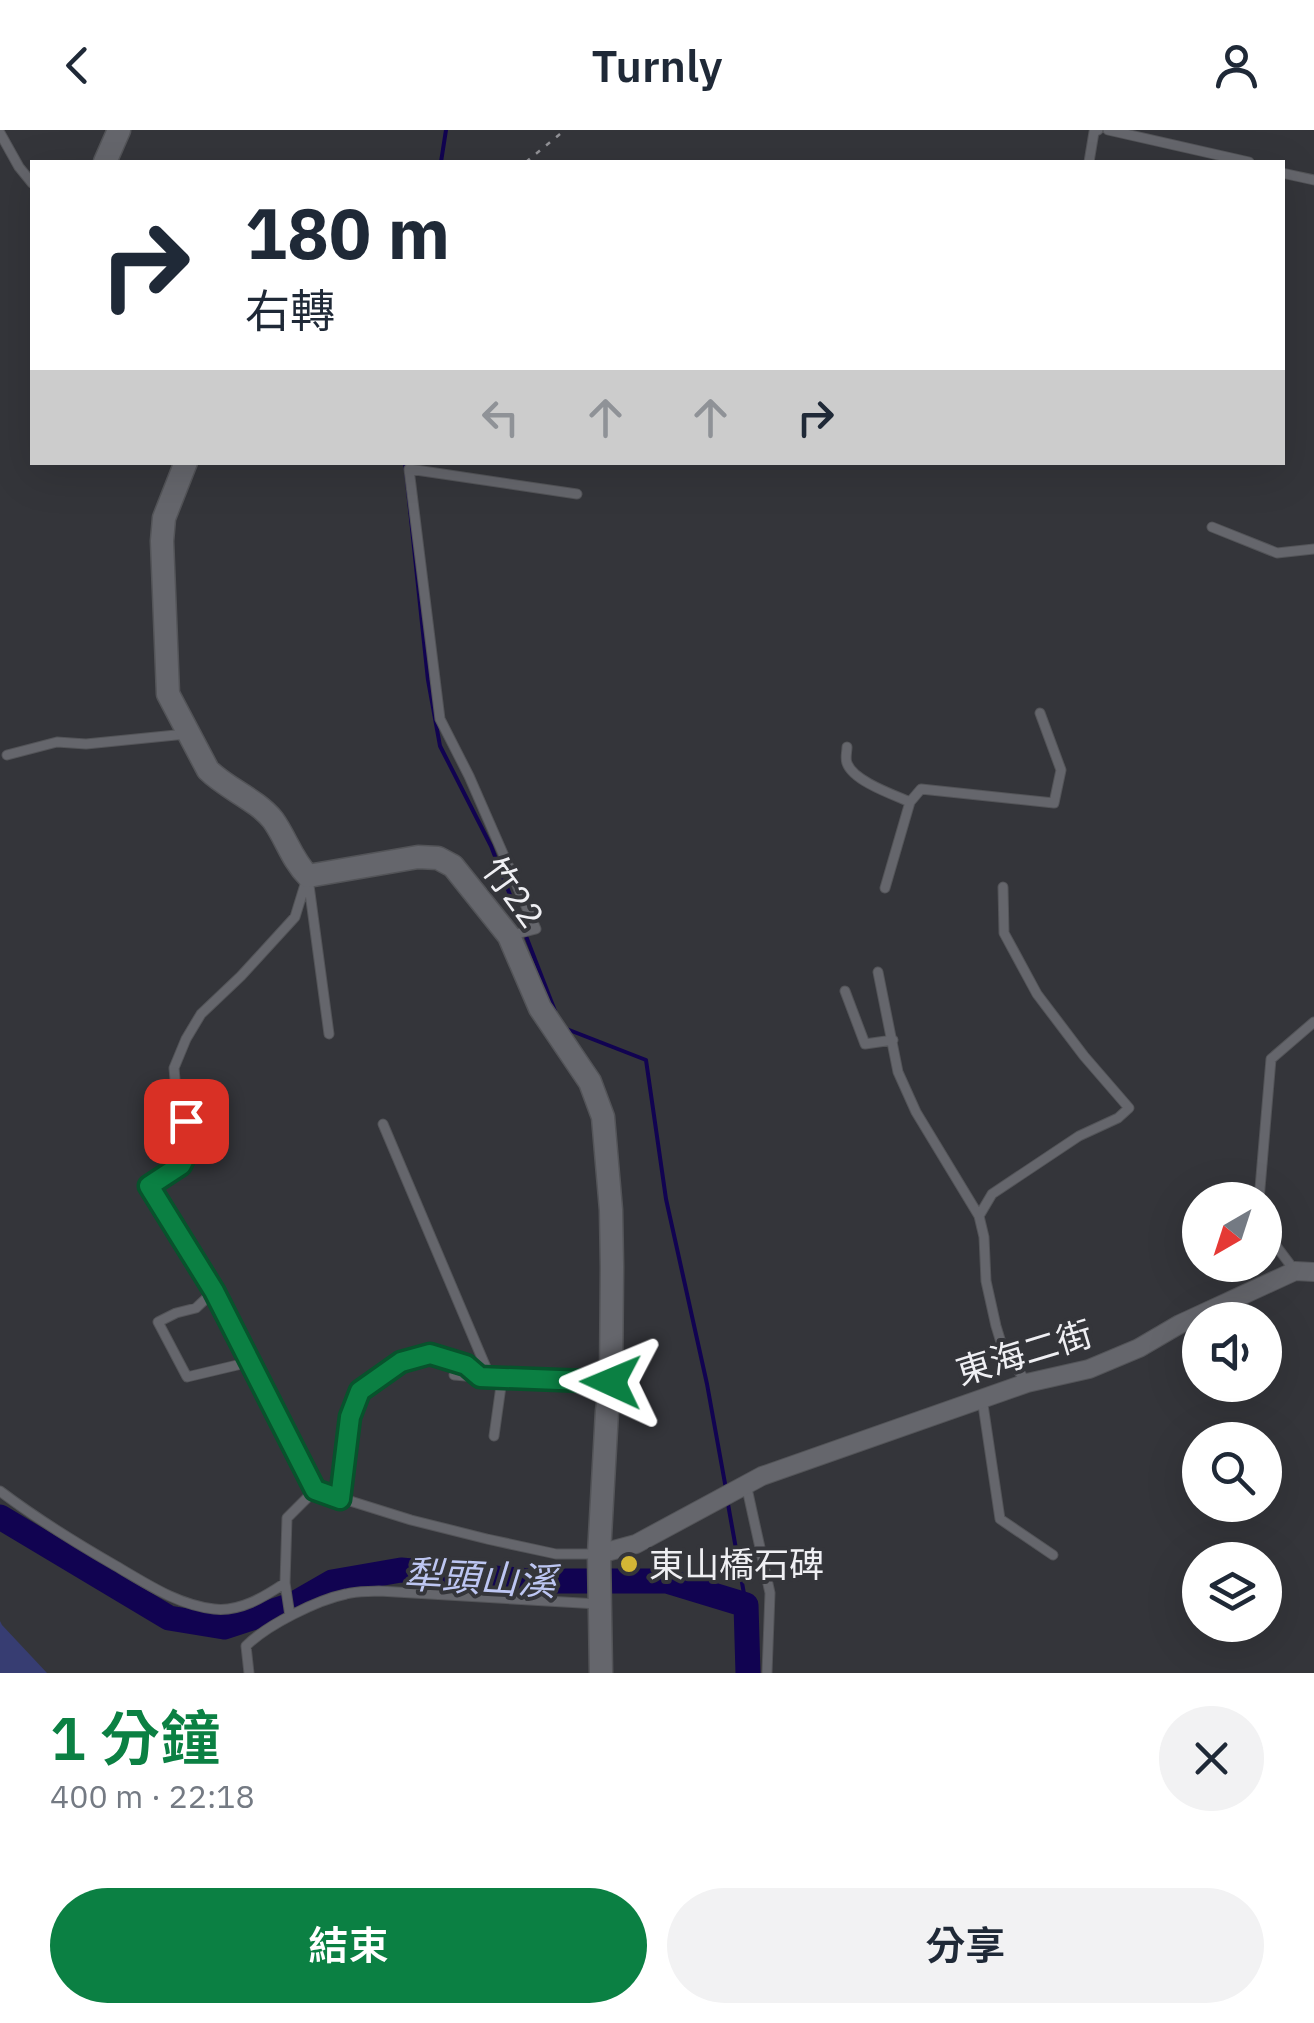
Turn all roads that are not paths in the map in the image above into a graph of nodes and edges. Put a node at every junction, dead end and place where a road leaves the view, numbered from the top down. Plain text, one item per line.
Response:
1 (119, 130) edge
2 (1098, 130) edge
3 (1108, 130) edge
4 (0, 134) edge
5 (106, 160) edge
6 (1089, 160) edge
7 (1240, 160) edge
8 (1285, 174) edge
9 (30, 180) edge
10 (1314, 180) edge
11 (185, 465) edge
12 (577, 494) dead end
13 (1212, 526) dead end
14 (1314, 549) edge
15 (1040, 713) dead end
16 (189, 734) junction
17 (847, 746) dead end
18 (7, 755) dead end
19 (910, 802) junction
20 (308, 876) junction
21 (1004, 887) dead end
22 (885, 888) dead end
23 (509, 936) junction
24 (878, 972) dead end
25 (845, 991) dead end
26 (1314, 1022) edge
27 (329, 1034) dead end
28 (893, 1040) junction
29 (383, 1124) dead end
30 (1261, 1182) edge
31 (979, 1216) junction
32 (1282, 1248) edge
33 (1305, 1272) edge
34 (214, 1291) junction
35 (250, 1362) junction
36 (454, 1375) dead end
37 (485, 1377) junction
38 (502, 1379) junction
39 (611, 1382) junction
40 (1027, 1383) junction
41 (982, 1398) junction
42 (494, 1436) dead end
43 (746, 1484) junction
44 (315, 1490) junction
45 (0, 1491) edge
46 (340, 1499) junction
47 (598, 1554) junction
48 (1053, 1554) dead end
49 (285, 1584) junction
50 (600, 1604) junction
51 (290, 1616) junction
52 (249, 1673) edge
53 (601, 1673) edge
54 (767, 1673) edge

1 - 5 street
2 - 6 lane
3 - 7 lane
4 - 9 lane
8 - 10 lane
11 - 16 street
12 - 23 lane
13 - 14 lane
15 - 19 lane
16 - 18 lane
16 - 20 street
17 - 19 lane
19 - 22 lane
20 - 23 street, 竹22 / 竹22
20 - 27 lane
20 - 34 lane
21 - 31 lane
23 - 39 street, 竹22 / 竹22
24 - 28 lane
25 - 28 lane
26 - 30 lane
28 - 31 lane
29 - 37 lane
31 - 40 lane
32 - 33 lane
33 - 40 street, 東海二街
34 - 35 lane
34 - 35 lane
35 - 44 lane
36 - 37 lane
37 - 38 lane
37 - 46 lane
38 - 39 lane
38 - 42 lane
39 - 47 street, 竹22 / 竹22
40 - 41 street, 東海二街
41 - 43 street, 東海二街
41 - 48 lane
43 - 47 street, 東海二街
43 - 54 lane
44 - 46 lane
44 - 49 lane
45 - 49 lane
46 - 47 lane
47 - 50 street, 竹22
49 - 51 lane
50 - 51 lane
50 - 53 street, 竹22
51 - 52 lane

